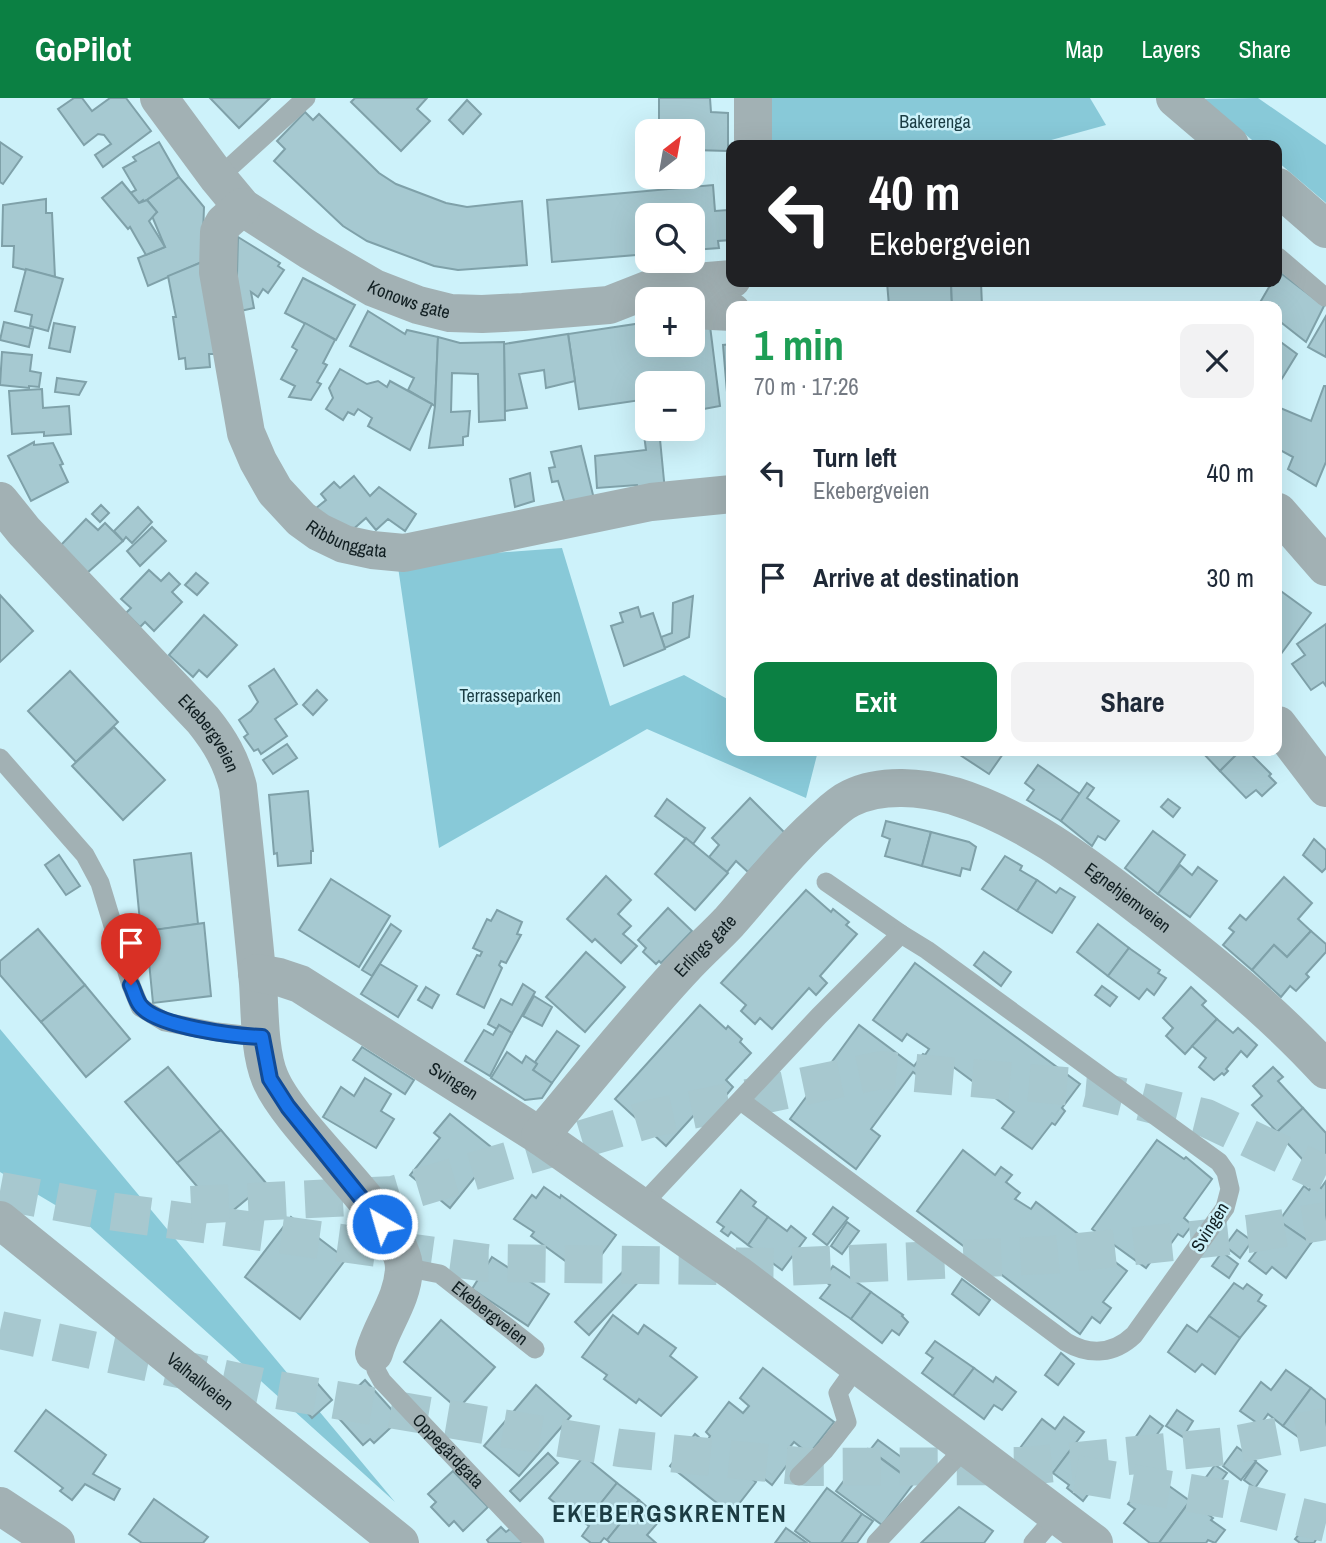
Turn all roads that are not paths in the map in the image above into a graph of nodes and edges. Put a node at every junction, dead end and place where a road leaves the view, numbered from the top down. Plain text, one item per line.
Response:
1 (159, 98) edge
2 (306, 98) edge
3 (753, 98) edge
4 (1181, 103) edge
5 (753, 140) edge
6 (1224, 140) edge
7 (218, 178) junction
8 (1282, 190) edge
9 (242, 207) junction
10 (1326, 229) edge
11 (1282, 260) edge
12 (726, 280) edge
13 (1325, 297) edge
14 (609, 305) junction
15 (635, 307) edge
16 (705, 311) edge
17 (726, 312) edge
18 (726, 495) edge
19 (0, 501) edge
20 (1282, 516) edge
21 (1326, 566) edge
22 (1282, 730) edge
23 (0, 758) edge
24 (894, 788) joint
25 (1326, 788) edge
26 (826, 883) dead end
27 (901, 934) junction
28 (257, 973) junction
29 (262, 1037) junction
30 (1326, 1070) edge
31 (741, 1101) junction
32 (540, 1136) junction
33 (640, 1207) junction
34 (0, 1220) edge
35 (404, 1267) junction
36 (535, 1349) dead end
37 (377, 1353) joint
38 (858, 1365) junction
39 (967, 1447) junction
40 (799, 1476) dead end
41 (0, 1506) edge
42 (1045, 1529) edge
43 (56, 1543) edge
44 (400, 1543) edge
45 (535, 1543) edge
46 (876, 1543) edge
47 (1094, 1543) edge

1 - 7 street, Konows gate
2 - 7 lane
3 - 5 street
4 - 6 street
7 - 9 street, Konows gate
8 - 10 street
9 - 14 street, Konows gate
9 - 18 street, Ribbunggata
11 - 13 lane
12 - 14 street, Konows gate
14 - 15 street
16 - 17 street
19 - 28 street, Ekebergveien
20 - 21 street
22 - 25 street
23 - 29 lane
24 - 30 street, Egnehjemveien
24 - 32 street, Erlings gate
26 - 27 lane
27 - 31 lane
27 - 31 lane, Svingen
28 - 29 street, Ekebergveien
28 - 32 street, Svingen
29 - 35 street, Ekebergveien
31 - 33 lane
32 - 33 street, Svingen
33 - 38 street, Svingen
34 - 44 street, Valhallveien
35 - 36 lane, Ekebergveien
35 - 37 street
37 - 45 lane, Oppegårdgata
38 - 39 street, Svingen
38 - 40 lane
39 - 42 street, Svingen
39 - 46 lane
41 - 43 street
42 - 47 street, Svingen

